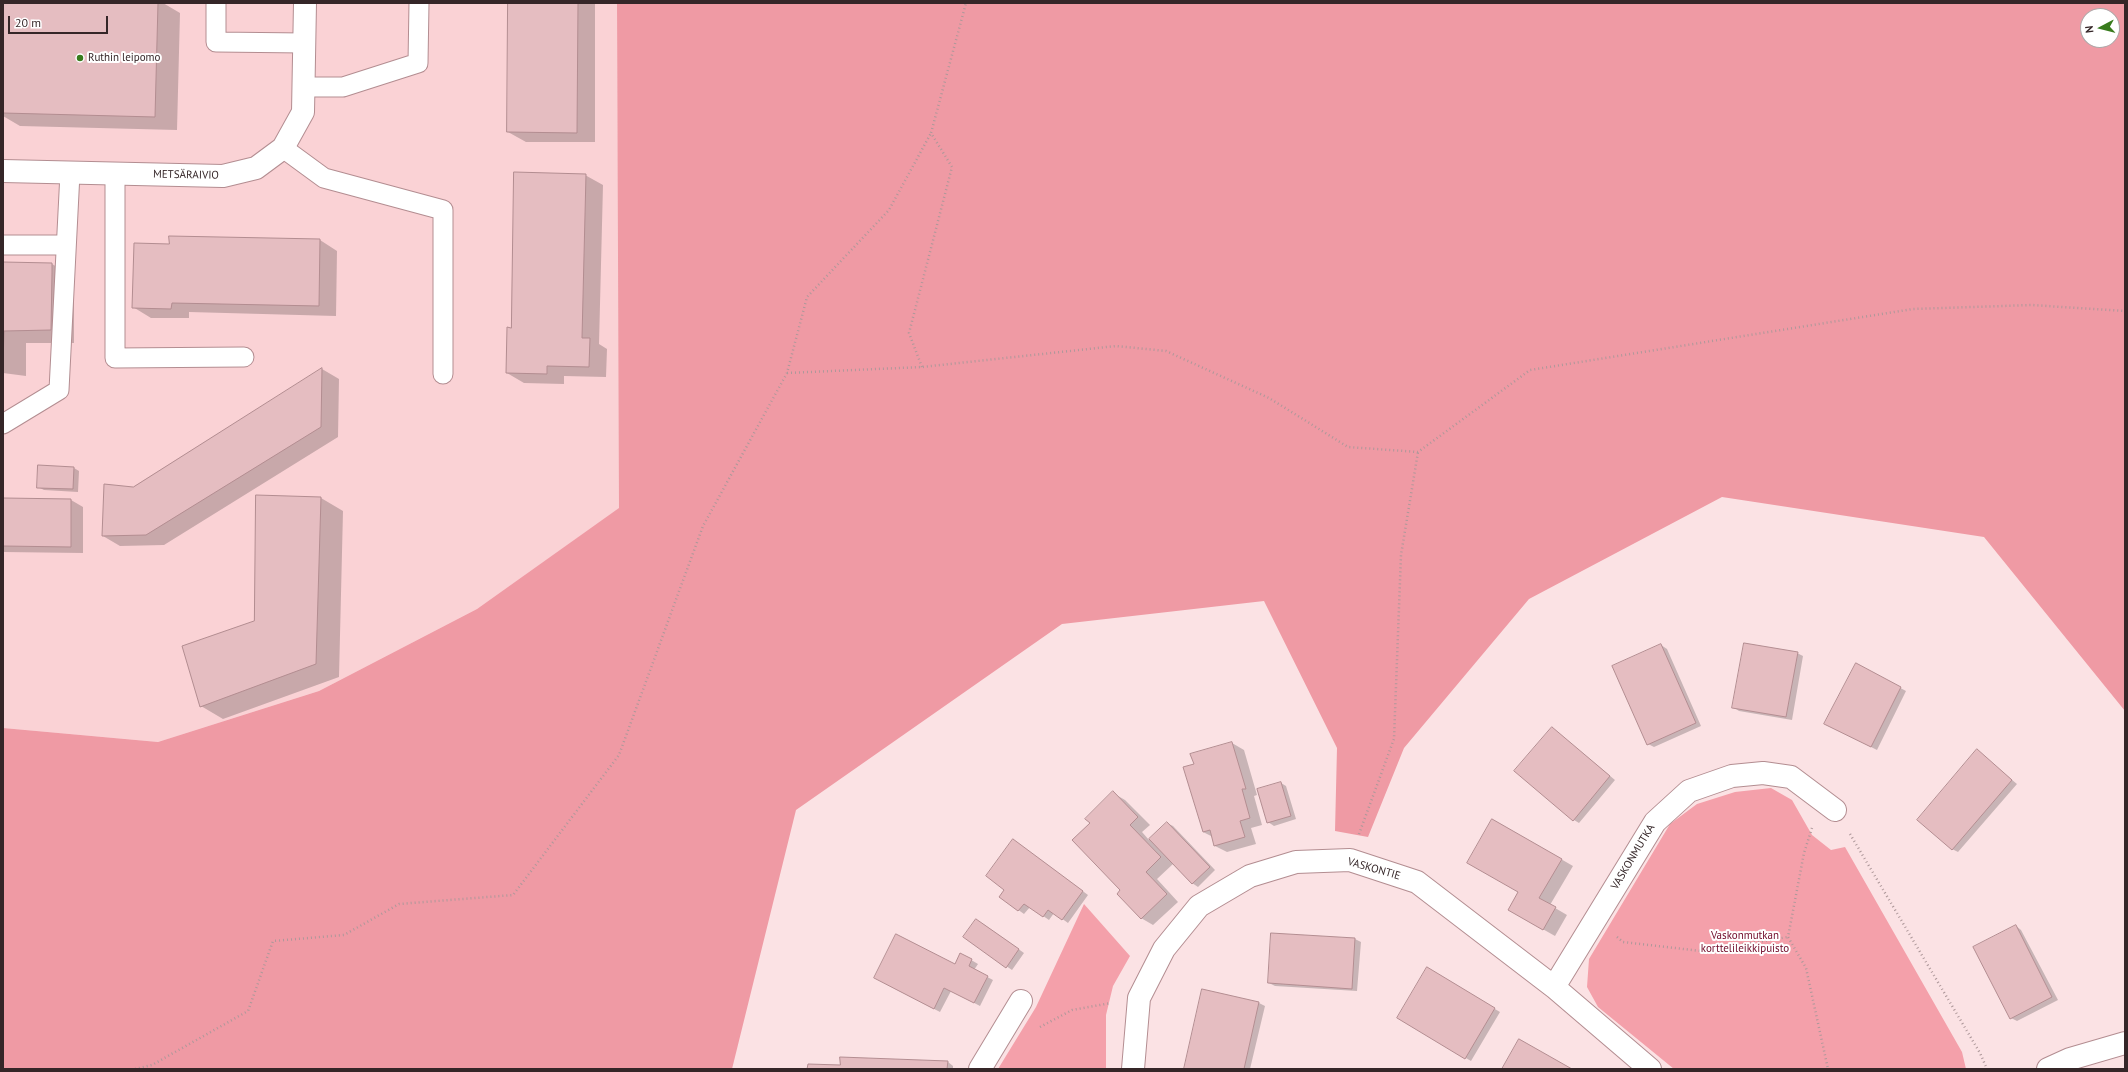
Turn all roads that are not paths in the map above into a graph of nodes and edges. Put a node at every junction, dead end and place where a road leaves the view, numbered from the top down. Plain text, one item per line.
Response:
1 (216, 3) edge
2 (305, 3) edge
3 (419, 3) edge
4 (304, 43) junction
5 (303, 87) junction
6 (283, 148) junction
7 (3, 171) edge
8 (70, 173) junction
9 (115, 174) junction
10 (3, 245) edge
11 (66, 245) junction
12 (244, 357) dead end
13 (443, 374) dead end
14 (3, 424) edge
15 (1828, 804) road end
16 (1554, 987) junction
17 (1021, 1001) dead end
18 (2125, 1043) edge
19 (980, 1069) edge
20 (1133, 1069) edge
21 (1650, 1069) edge
22 (2048, 1069) edge

1 - 4 lane
2 - 4 street, METSÄRAIVIO
3 - 5 lane
4 - 5 street, METSÄRAIVIO
5 - 6 street, METSÄRAIVIO
6 - 9 street, METSÄRAIVIO
6 - 13 lane
7 - 8 street, METSÄRAIVIO
8 - 9 street, METSÄRAIVIO
8 - 11 lane
9 - 12 lane
10 - 11 lane
11 - 14 lane
15 - 16 street, VASKONMUTKA
16 - 20 street, VASKONTIE
16 - 21 street, VASKONTIE
17 - 19 street
18 - 22 street

